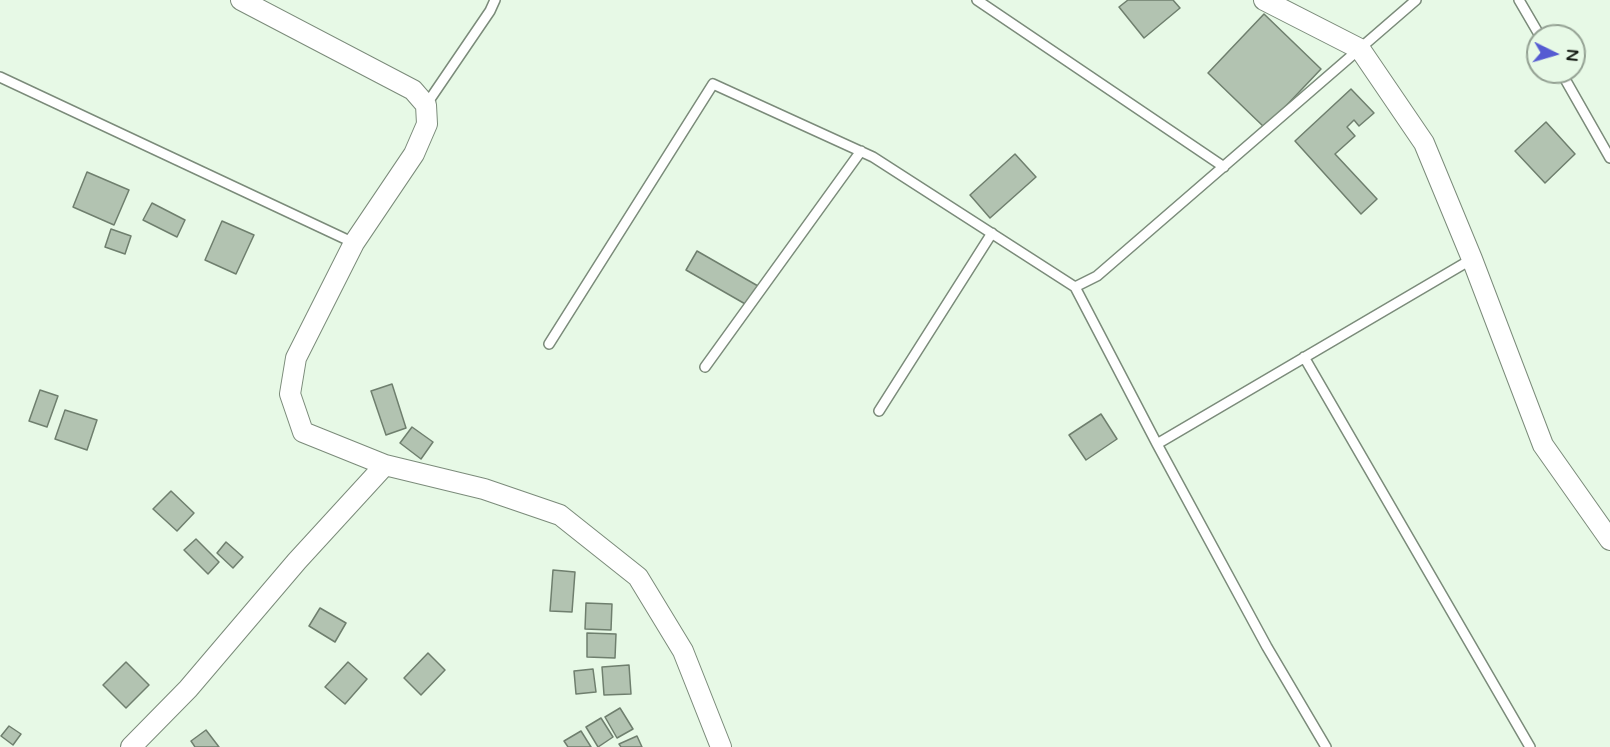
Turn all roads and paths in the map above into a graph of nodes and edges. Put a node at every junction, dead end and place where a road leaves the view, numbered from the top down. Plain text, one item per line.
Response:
1 (241, 0) edge
2 (495, 0) edge
3 (977, 0) edge
4 (1264, 0) edge
5 (1416, 0) edge
6 (1519, 0) edge
7 (1533, 24) edge
8 (1360, 50) junction
9 (0, 77) edge
10 (1568, 84) edge
11 (426, 105) junction
12 (861, 151) junction
13 (1610, 158) edge
14 (1224, 167) junction
15 (992, 233) junction
16 (354, 243) junction
17 (1472, 259) junction
18 (1076, 287) junction
19 (549, 344) dead end
20 (1304, 357) junction
21 (705, 366) dead end
22 (879, 411) dead end
23 (1157, 444) junction
24 (385, 465) junction
25 (1610, 540) edge
26 (131, 747) edge
27 (721, 747) edge
28 (1326, 747) edge
29 (1530, 747) edge

1 - 11 street
2 - 11 lane
3 - 14 lane
4 - 8 street
5 - 8 lane
6 - 7 lane
8 - 14 lane
8 - 17 street
9 - 16 lane
10 - 13 lane
11 - 16 street
12 - 15 lane
12 - 19 lane
12 - 21 lane
14 - 18 lane
15 - 18 lane
15 - 22 lane
16 - 24 street
17 - 20 lane
17 - 25 street
18 - 23 lane
20 - 23 lane
20 - 29 lane
23 - 28 lane
24 - 26 street
24 - 27 street

